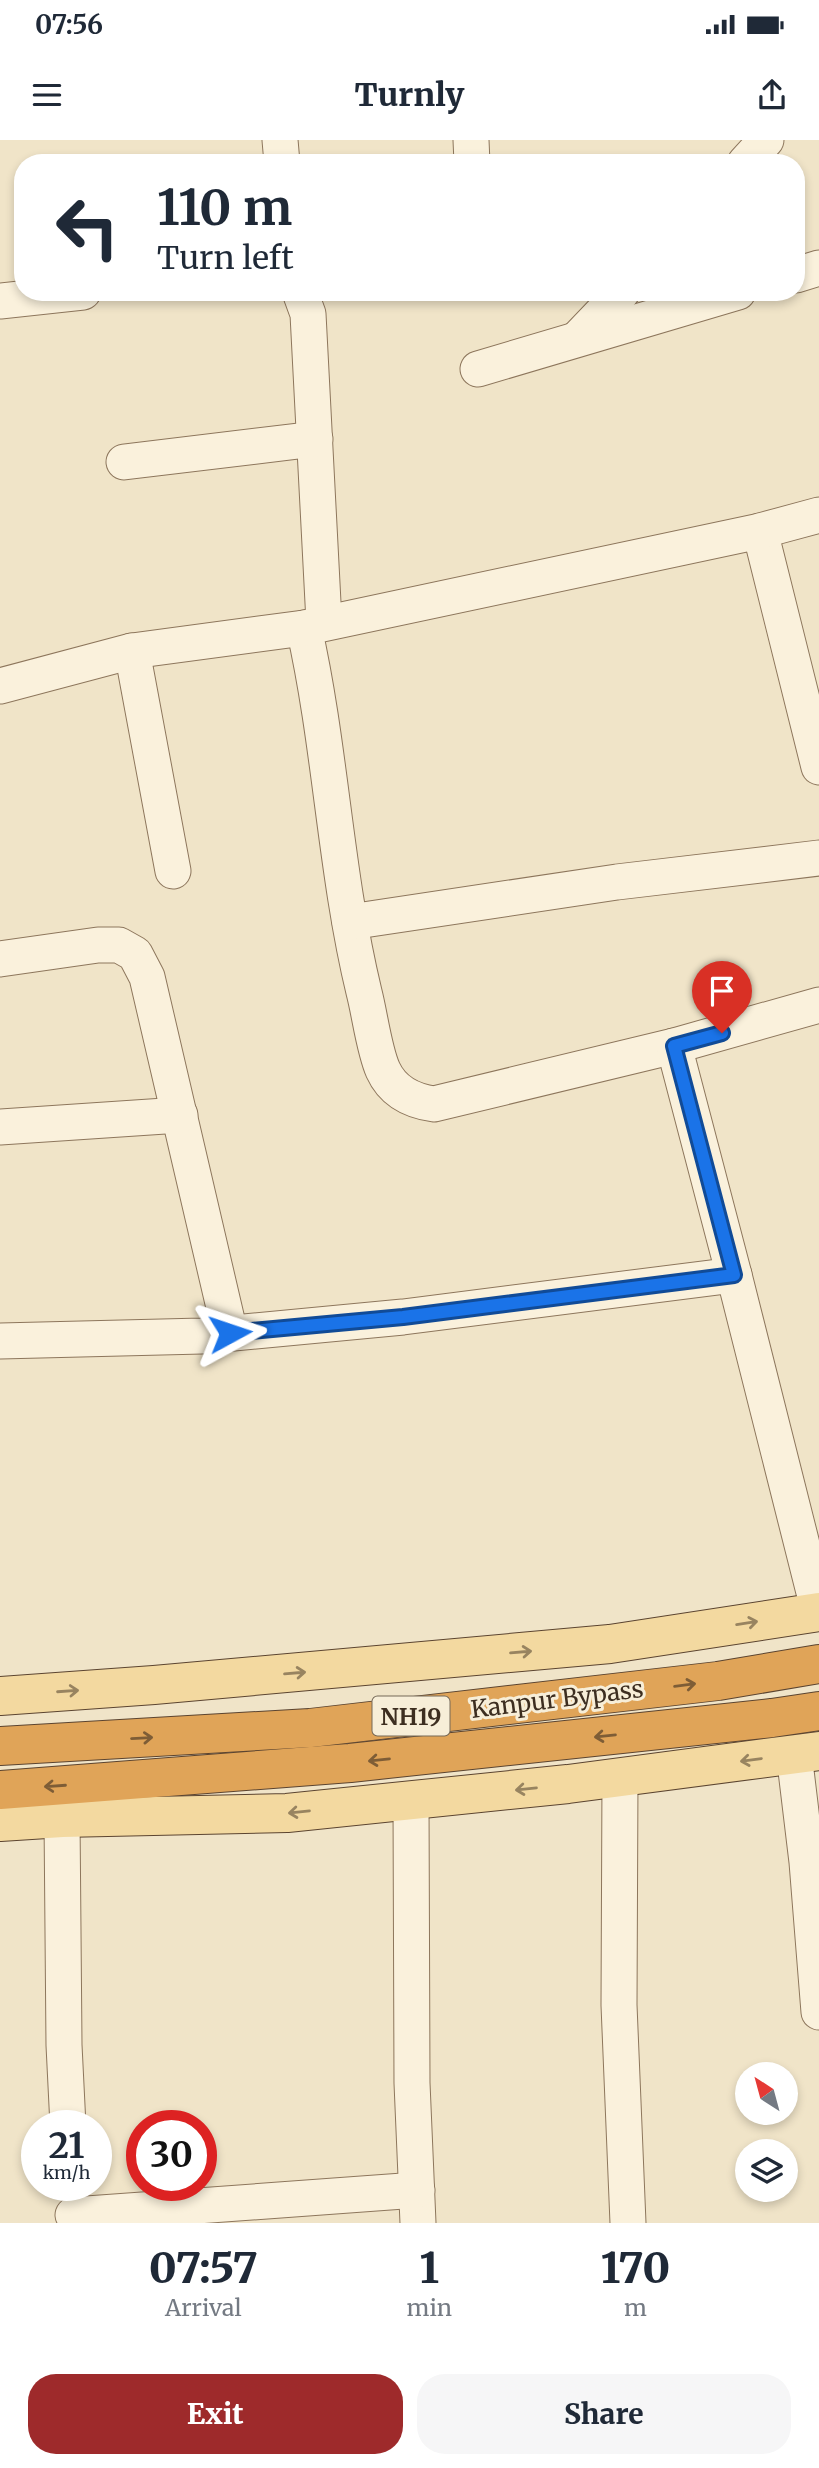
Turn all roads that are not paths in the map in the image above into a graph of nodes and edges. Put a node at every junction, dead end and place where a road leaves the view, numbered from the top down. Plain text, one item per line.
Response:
1 (766, 140) edge
2 (753, 154) edge
3 (303, 301) edge
4 (614, 301) edge
5 (708, 301) edge
6 (577, 340) junction
7 (478, 369) dead end
8 (314, 439) junction
9 (124, 462) dead end
10 (819, 516) edge
11 (760, 531) junction
12 (314, 625) junction
13 (132, 650) junction
14 (0, 686) edge
15 (818, 755) edge
16 (819, 858) edge
17 (173, 871) dead end
18 (350, 922) junction
19 (0, 959) edge
20 (819, 1005) edge
21 (674, 1046) junction
22 (180, 1115) junction
23 (0, 1127) edge
24 (734, 1275) junction
25 (230, 1333) junction
26 (0, 1341) edge
27 (819, 1612) edge
28 (819, 1664) edge
29 (0, 1696) edge
30 (819, 1712) edge
31 (0, 1746) edge
32 (806, 1753) edge
33 (620, 1778) junction
34 (0, 1790) edge
35 (411, 1800) junction
36 (62, 1818) junction
37 (0, 1822) edge
38 (819, 2012) edge
39 (67, 2110) edge
40 (418, 2207) edge
41 (73, 2208) edge
42 (628, 2223) edge

1 - 2 street
3 - 8 street
4 - 6 street
5 - 6 street
6 - 7 street
8 - 9 street
8 - 12 street
10 - 11 street
11 - 12 street
11 - 15 street
12 - 13 street
12 - 18 street
13 - 14 street
13 - 17 street
16 - 18 street
18 - 21 street
19 - 22 street
20 - 21 street
21 - 24 street
22 - 23 street
22 - 25 street
24 - 25 street
24 - 27 street
25 - 26 street
29 -> 27 main road
31 -> 28 highway, Kanpur Bypass / NH19
30 -> 34 highway, Kanpur Bypass / NH19
32 -> 33 main road
32 - 38 street
33 -> 35 main road
33 - 42 street
35 -> 36 main road
35 - 40 street
36 - 37 main road
36 - 39 street
40 - 41 street

